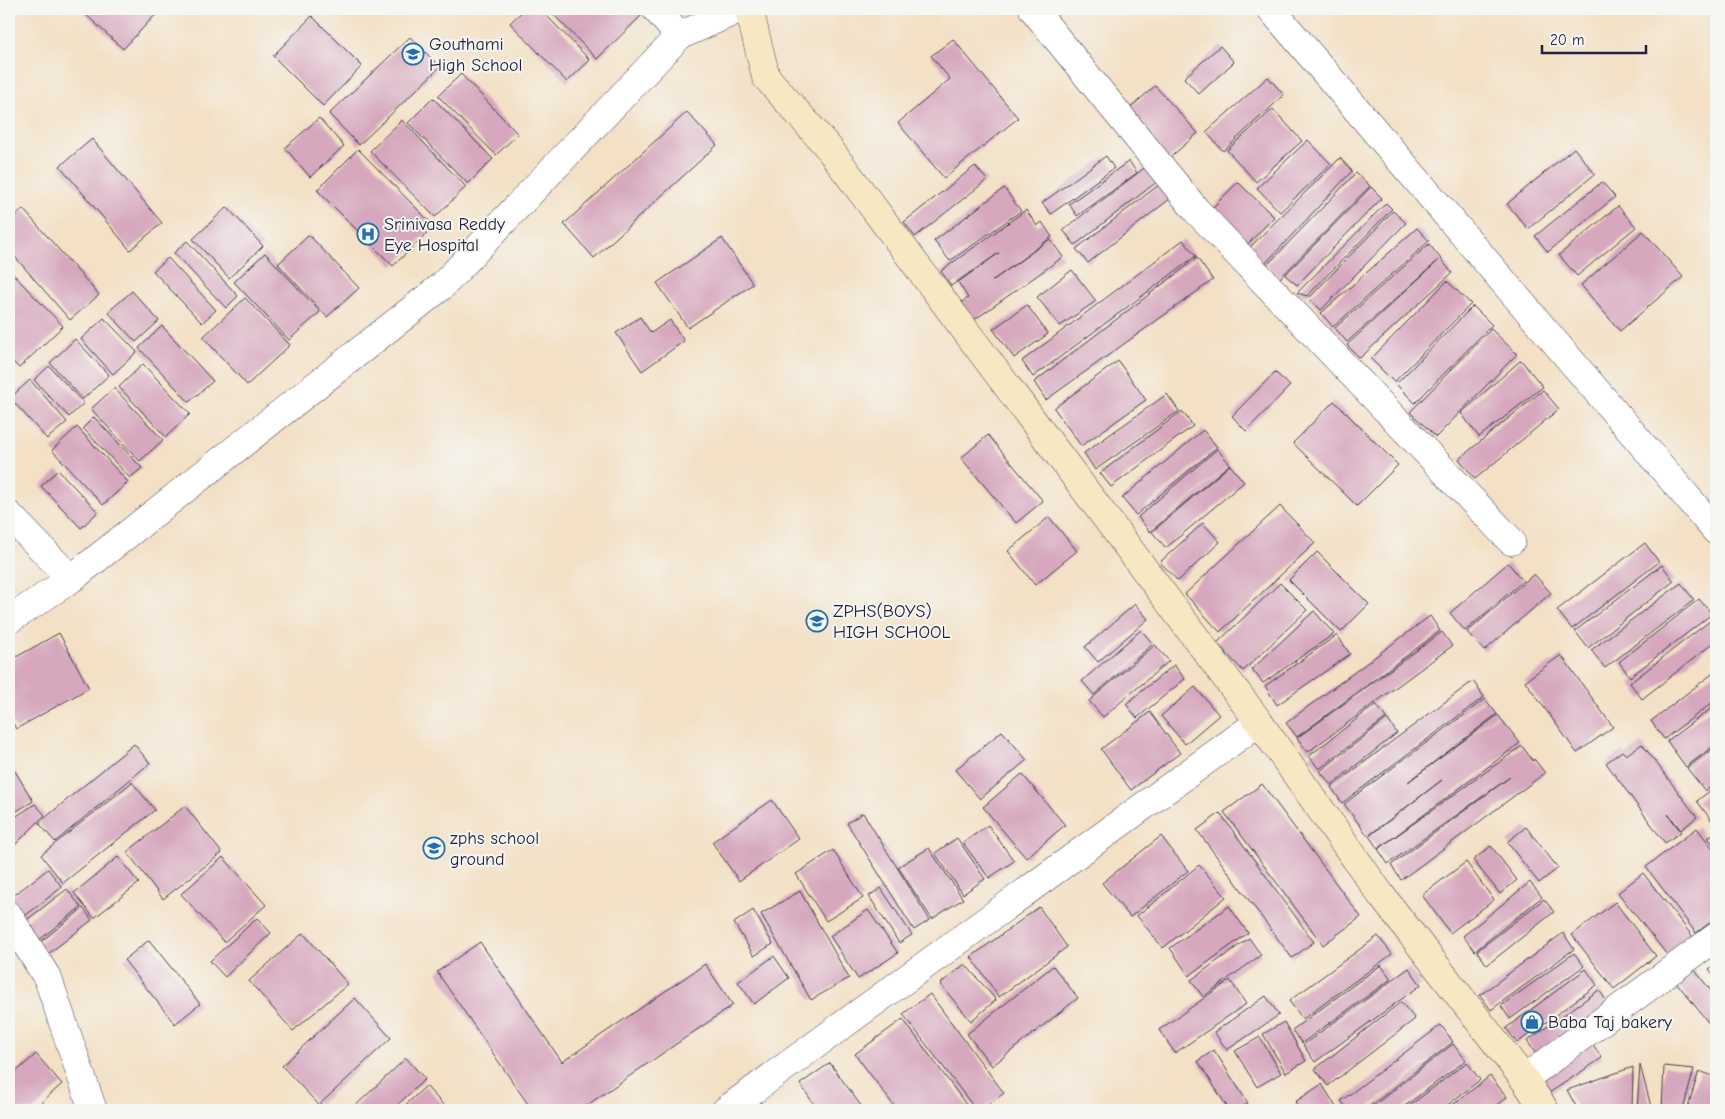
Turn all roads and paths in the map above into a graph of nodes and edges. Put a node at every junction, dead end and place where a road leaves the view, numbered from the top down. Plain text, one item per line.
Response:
1 (656, 9) edge
2 (740, 9) edge
3 (749, 9) edge
4 (1033, 9) edge
5 (1271, 9) edge
6 (679, 36) junction
7 (9, 514) edge
8 (1716, 532) edge
9 (1511, 541) dead end
10 (71, 579) junction
11 (9, 620) edge
12 (1259, 722) junction
13 (9, 916) edge
14 (1716, 937) edge
15 (1524, 1079) junction
16 (93, 1110) edge
17 (726, 1110) edge
18 (1545, 1110) edge

1 - 6 street
2 - 6 street
3 - 12 main road
4 - 9 street
5 - 8 street
6 - 10 street
7 - 10 street
10 - 11 street
12 - 15 main road
12 - 17 street
13 - 16 street
14 - 15 street
15 - 18 main road

